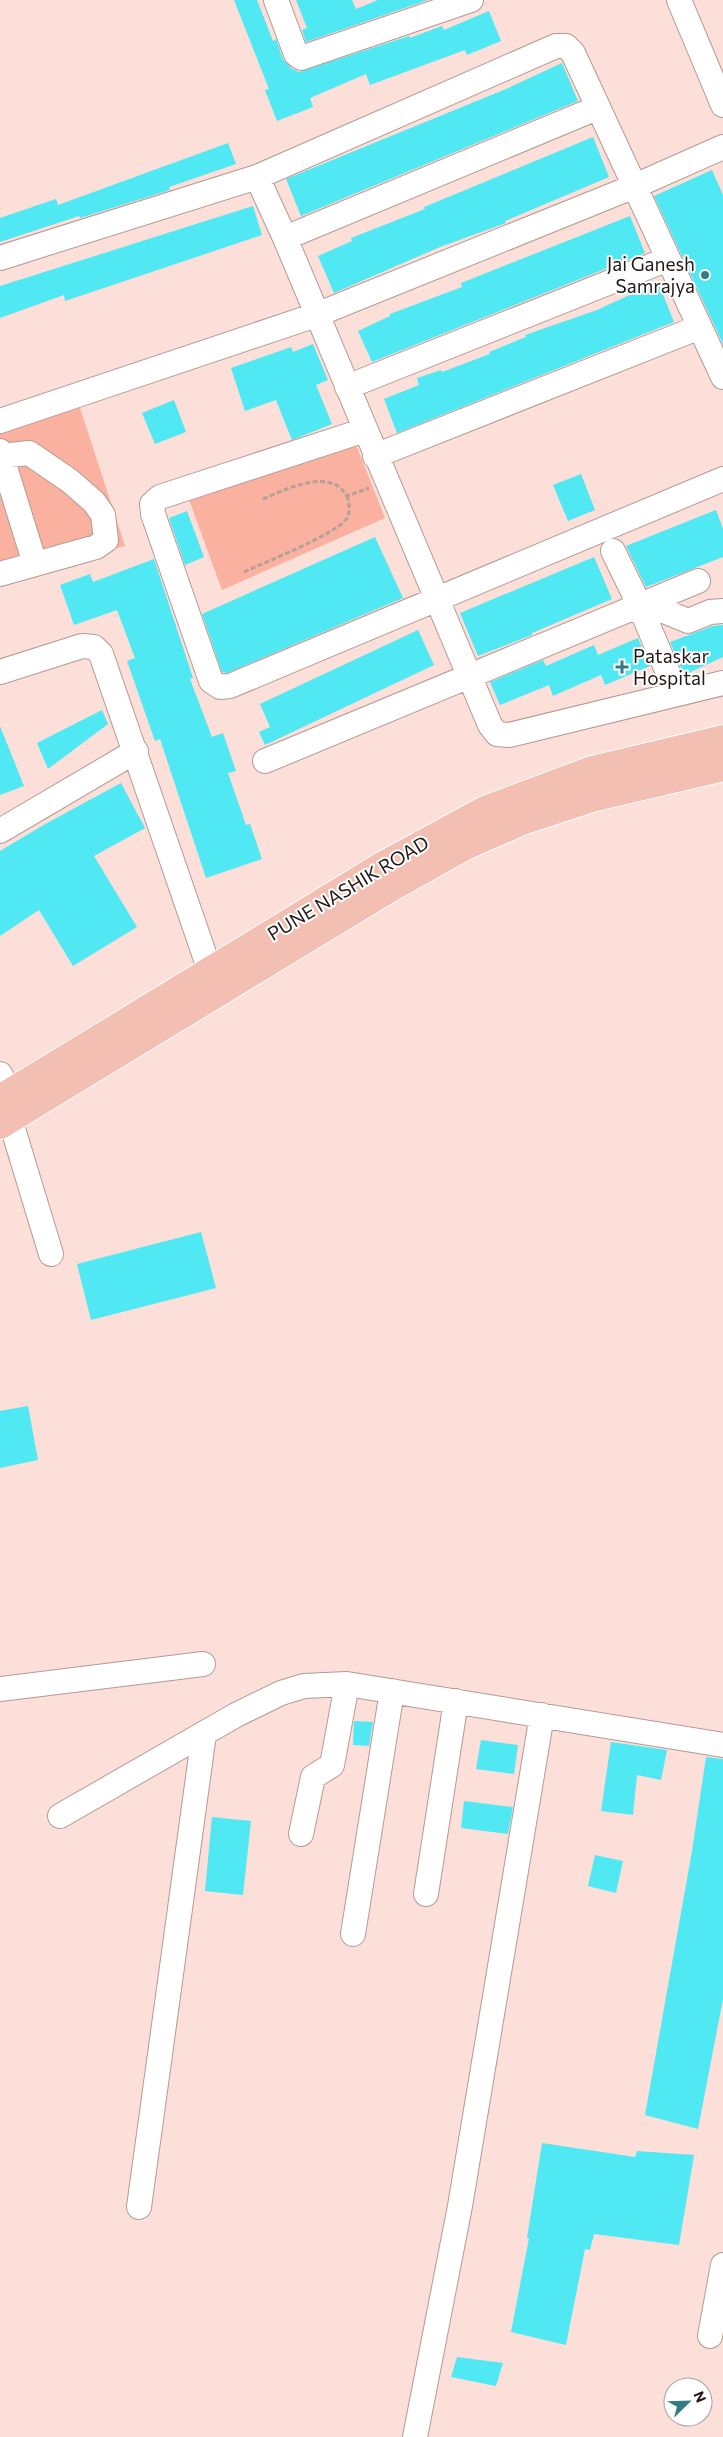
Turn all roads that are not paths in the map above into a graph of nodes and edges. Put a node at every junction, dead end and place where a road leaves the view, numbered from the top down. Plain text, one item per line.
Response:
1 (276, 0) edge
2 (470, 0) edge
3 (679, 0) edge
4 (723, 105) edge
5 (598, 108) junction
6 (723, 148) edge
7 (257, 177) junction
8 (635, 186) junction
9 (284, 238) junction
10 (0, 258) edge
11 (668, 259) junction
12 (316, 315) junction
13 (700, 327) junction
14 (723, 377) edge
15 (347, 387) junction
16 (0, 422) edge
17 (365, 430) junction
18 (1, 454) edge
19 (375, 456) junction
20 (722, 482) edge
21 (613, 551) dead end
22 (35, 564) junction
23 (0, 574) edge
24 (698, 581) dead end
25 (437, 599) junction
26 (641, 609) junction
27 (723, 611) edge
28 (0, 672) edge
29 (469, 675) junction
30 (723, 683) edge
31 (677, 694) junction
32 (723, 739) edge
33 (136, 751) junction
34 (265, 761) dead end
35 (723, 767) edge
36 (0, 831) edge
37 (210, 970) junction
38 (4, 1102) edge
39 (51, 1254) dead end
40 (203, 1664) dead end
41 (347, 1684) junction
42 (0, 1689) edge
43 (392, 1691) junction
44 (456, 1701) junction
45 (542, 1715) junction
46 (204, 1734) junction
47 (723, 1745) edge
48 (60, 1816) dead end
49 (301, 1834) dead end
50 (426, 1894) dead end
51 (353, 1934) dead end
52 (139, 2207) dead end
53 (723, 2265) edge
54 (710, 2336) dead end
55 (415, 2437) edge

1 - 2 street
3 - 4 street
5 - 7 street
5 - 8 street
5 - 9 street
6 - 8 street
7 - 9 street
7 - 10 street
8 - 11 street
8 - 12 street
9 - 12 street
11 - 13 street
11 - 15 street
12 - 15 street
12 - 16 street
13 - 14 street
13 - 19 street
15 - 17 street
17 - 19 street
17 - 25 street
18 - 22 street
18 - 22 street
19 - 25 street
20 - 25 street
21 - 26 street
22 - 23 street
24 - 26 street
25 - 29 street
26 - 27 street
26 - 29 street
26 - 31 street
28 - 33 street
29 - 31 street
29 - 34 street
30 - 31 street
32 - 37 highway, PUNE NASHIK ROAD
33 - 36 street
33 - 37 street
35 - 38 highway, PUNE NASHIK ROAD
37 - 38 highway, PUNE NASHIK ROAD
38 - 39 street
40 - 42 street
41 - 43 street
41 - 46 street
41 - 49 street
43 - 44 street
43 - 51 street
44 - 45 street
44 - 50 street
45 - 47 street
45 - 55 street
46 - 48 street
46 - 52 street
53 - 54 street

